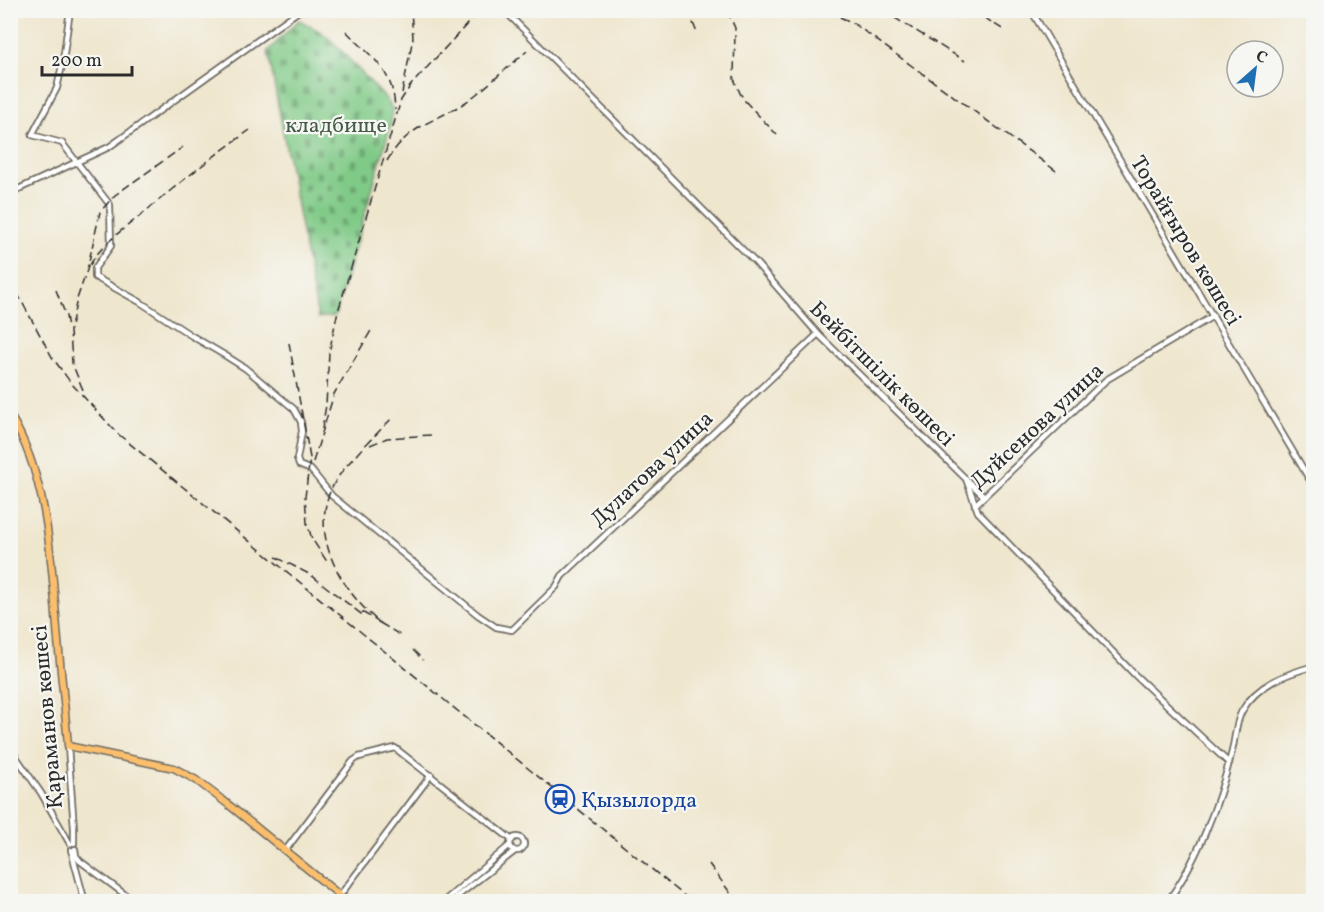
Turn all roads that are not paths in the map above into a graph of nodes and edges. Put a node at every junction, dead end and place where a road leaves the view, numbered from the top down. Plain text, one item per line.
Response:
1 (70, 10) edge
2 (300, 10) edge
3 (504, 10) edge
4 (1031, 10) edge
5 (77, 163) junction
6 (10, 193) edge
7 (1213, 316) junction
8 (818, 334) junction
9 (10, 415) edge
10 (966, 479) junction
11 (1314, 487) edge
12 (984, 496) junction
13 (975, 505) junction
14 (1314, 666) edge
15 (68, 746) junction
16 (10, 748) edge
17 (1229, 763) junction
18 (431, 776) junction
19 (511, 843) junction
20 (72, 847) junction
21 (285, 851) junction
22 (515, 851) junction
23 (80, 861) junction
24 (73, 863) junction
25 (469, 883) junction
26 (340, 895) junction
27 (86, 902) edge
28 (135, 902) edge
29 (335, 902) edge
30 (348, 902) edge
31 (443, 902) edge
32 (450, 902) edge
33 (1167, 902) edge

1 - 5 street
2 - 5 street
3 - 8 street, Бейбітшілік көшесі
4 - 7 street, Торайғыров көшесі
5 - 6 street
5 - 8 street, Дулатова улица
7 - 11 street, Торайғыров көшесі
7 - 12 street, Дуйсенова улица
8 - 10 street, Бейбітшілік көшесі
9 - 15 main road, Қараманов көшесі
10 - 12 street
10 - 13 street, Бейбітшілік көшесі
12 - 13 street, Дуйсенова улица
13 - 17 street, Бейбітшілік көшесі
14 - 17 street
15 - 20 street, Қараманов көшесі
15 - 21 main road
16 - 20 street
17 - 33 street
18 - 19 street
18 - 21 street
18 - 26 street
19 - 22 street
19 - 22 street
19 - 25 street
20 - 23 street
20 - 24 street, Қараманов көшесі
21 - 26 main road
22 - 25 street
23 - 24 street
23 - 28 street
24 - 27 street, Қараманов көшесі
25 - 31 street
25 - 32 street
26 - 29 street
26 - 30 main road

